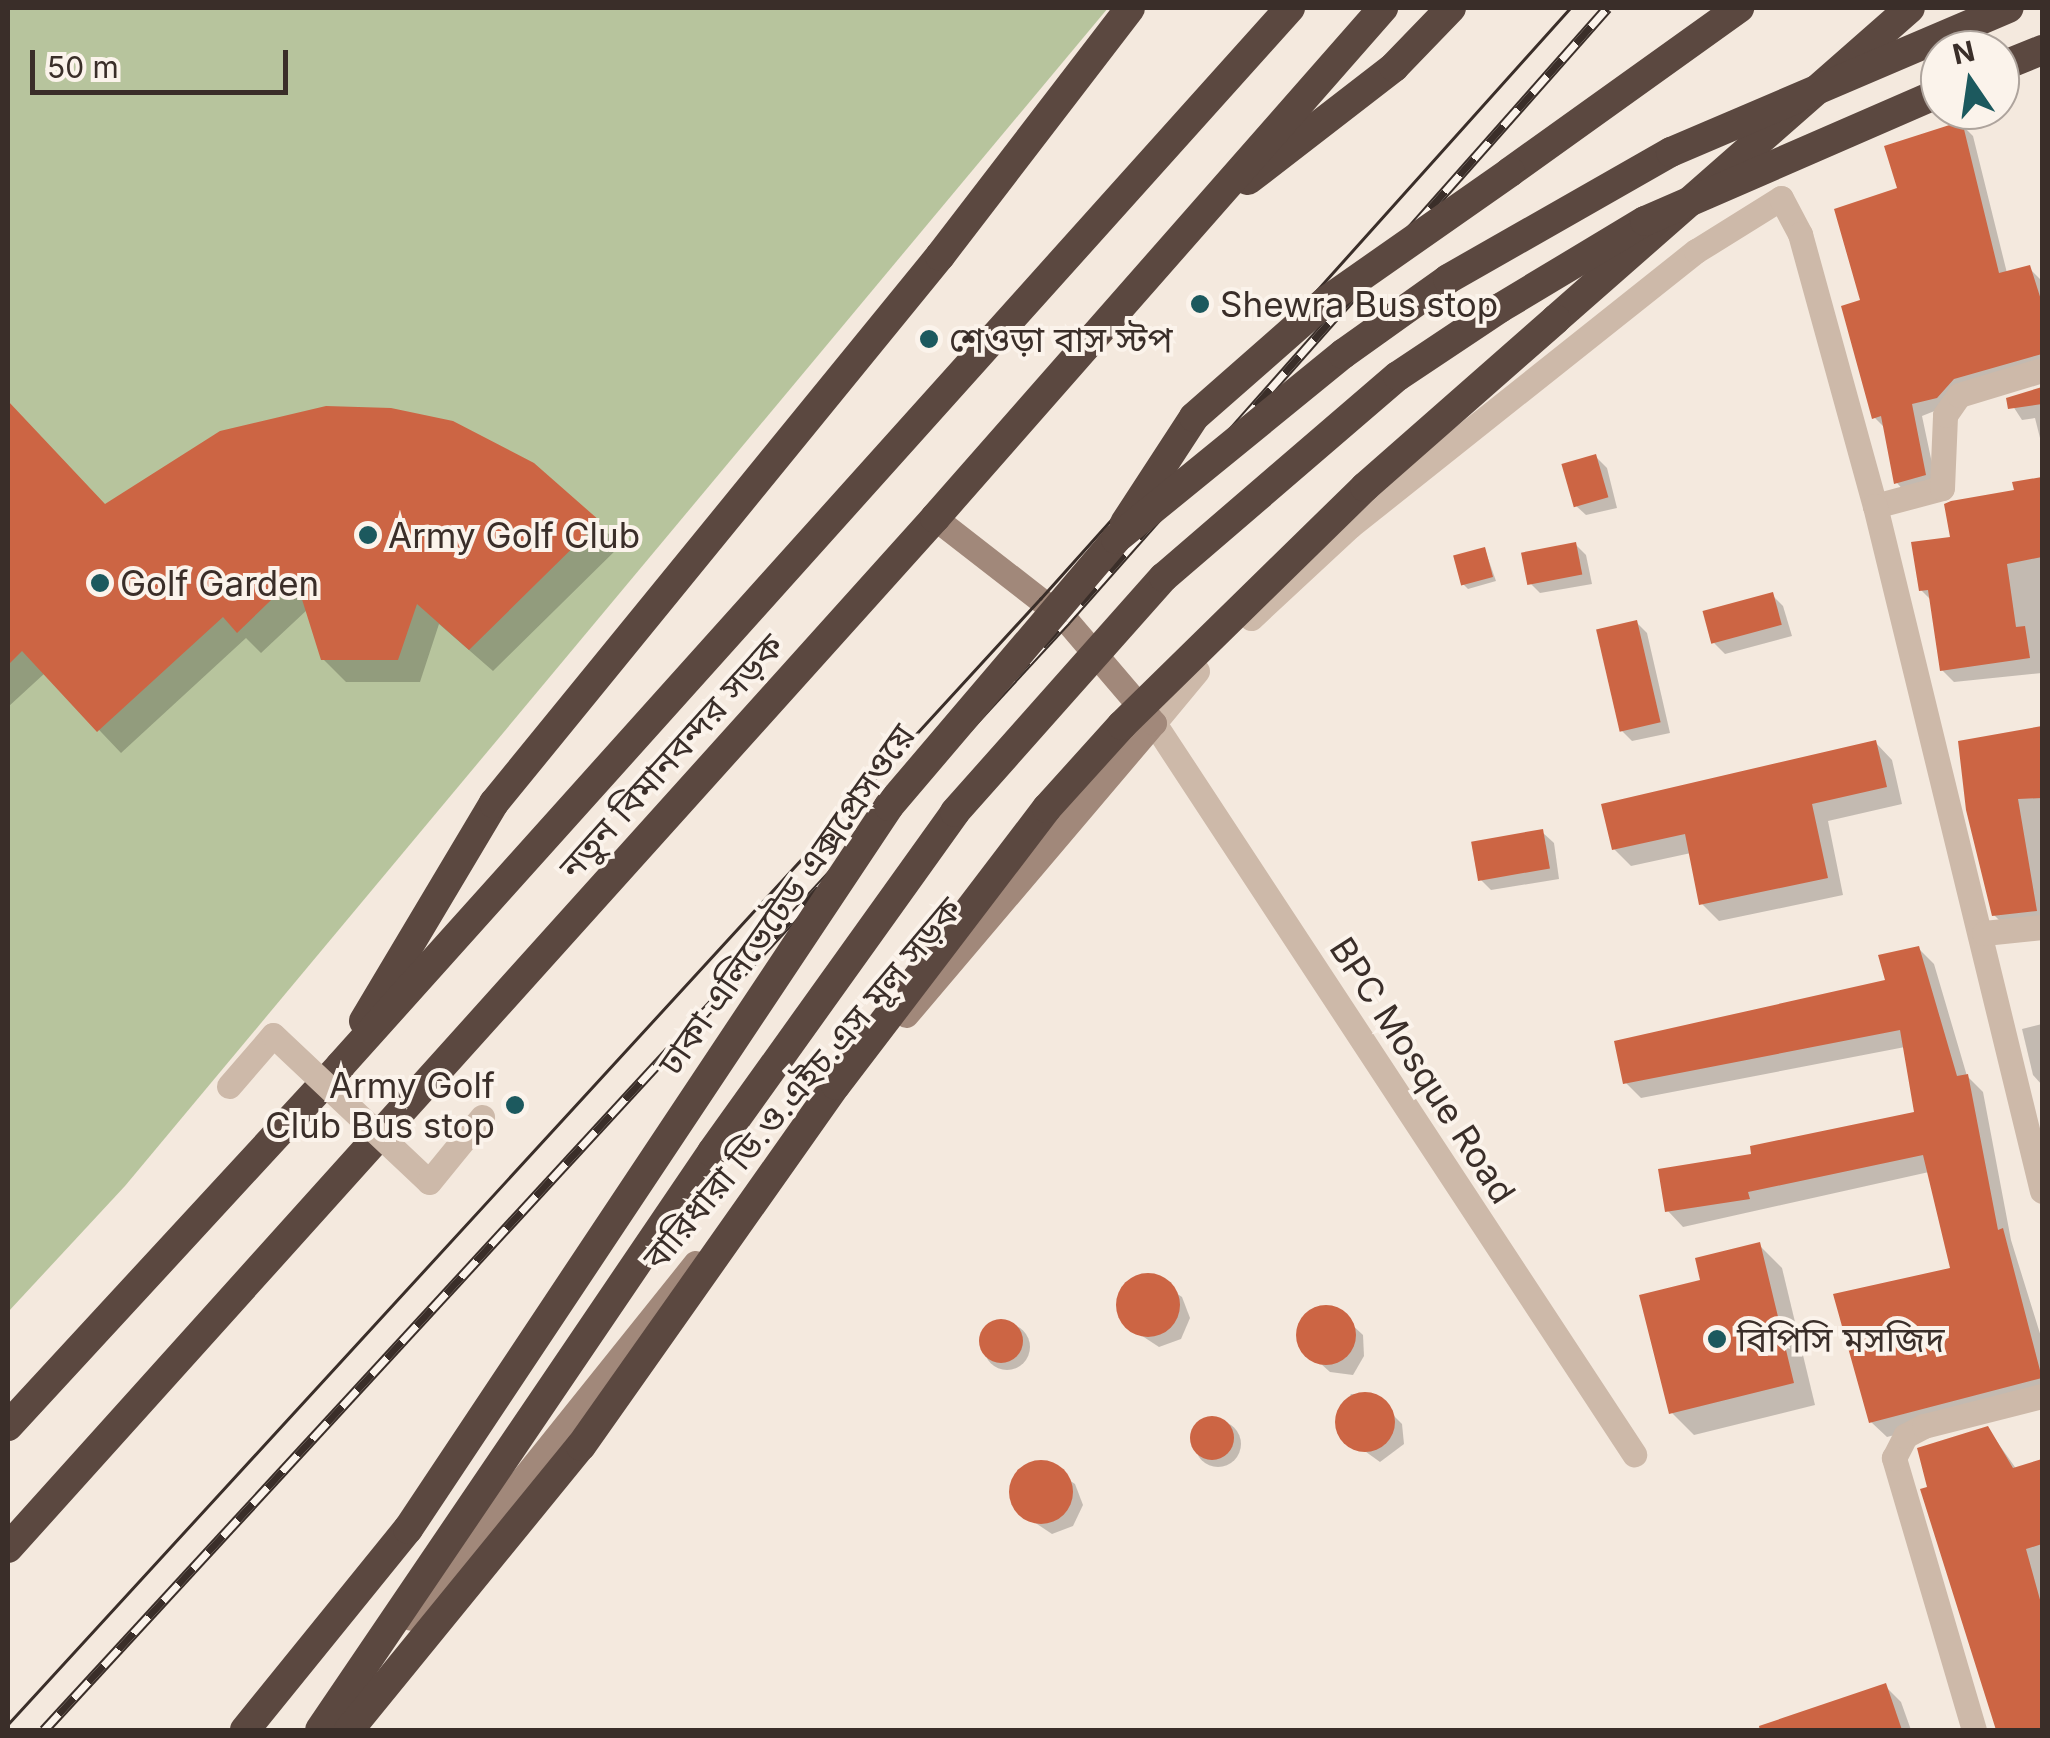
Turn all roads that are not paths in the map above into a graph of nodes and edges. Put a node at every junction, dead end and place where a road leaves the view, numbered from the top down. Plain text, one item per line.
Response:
1 (1130, 8) edge
2 (1290, 8) edge
3 (1383, 8) edge
4 (1451, 8) edge
5 (1739, 8) edge
6 (1910, 8) edge
7 (2010, 8) edge
8 (1920, 101) edge
9 (1188, 227) junction
10 (2042, 370) edge
11 (1875, 506) junction
12 (935, 518) junction
13 (1116, 539) junction
14 (1154, 723) junction
15 (2042, 927) edge
16 (1984, 933) junction
17 (340, 1066) junction
18 (229, 1086) dead end
19 (482, 1117) dead end
20 (2042, 1191) edge
21 (2042, 1396) edge
22 (8, 1426) edge
23 (1634, 1454) dead end
24 (8, 1548) edge
25 (245, 1730) edge
26 (322, 1730) edge
27 (349, 1730) edge
28 (1974, 1730) edge

1 - 17 highway
2 - 17 highway, নতুন বিমানবন্দর সড়ক
3 - 9 highway, নতুন বিমানবন্দর সড়ক
4 - 9 highway
5 - 13 highway, bridge
6 - 27 highway, bridge
7 - 13 highway, ঢাকা এলিভেটেড এক্সপ্রেসওয়ে, bridge
8 - 26 highway, bridge
9 - 12 highway, নতুন বিমানবন্দর সড়ক
10 - 11 street
11 - 14 street
11 - 16 street
12 - 14 street
12 - 24 highway, নতুন বিমানবন্দর সড়ক
13 - 25 highway, ঢাকা এলিভেটেড এক্সপ্রেসওয়ে, bridge
14 - 23 street, BPC Mosque Road
14 - 26 street, বারিধারা ডি.ও.এইচ.এস মূল সড়ক
15 - 16 street
16 - 20 street
17 - 22 highway, নতুন বিমানবন্দর সড়ক
18 - 19 street, bridge
21 - 28 street

